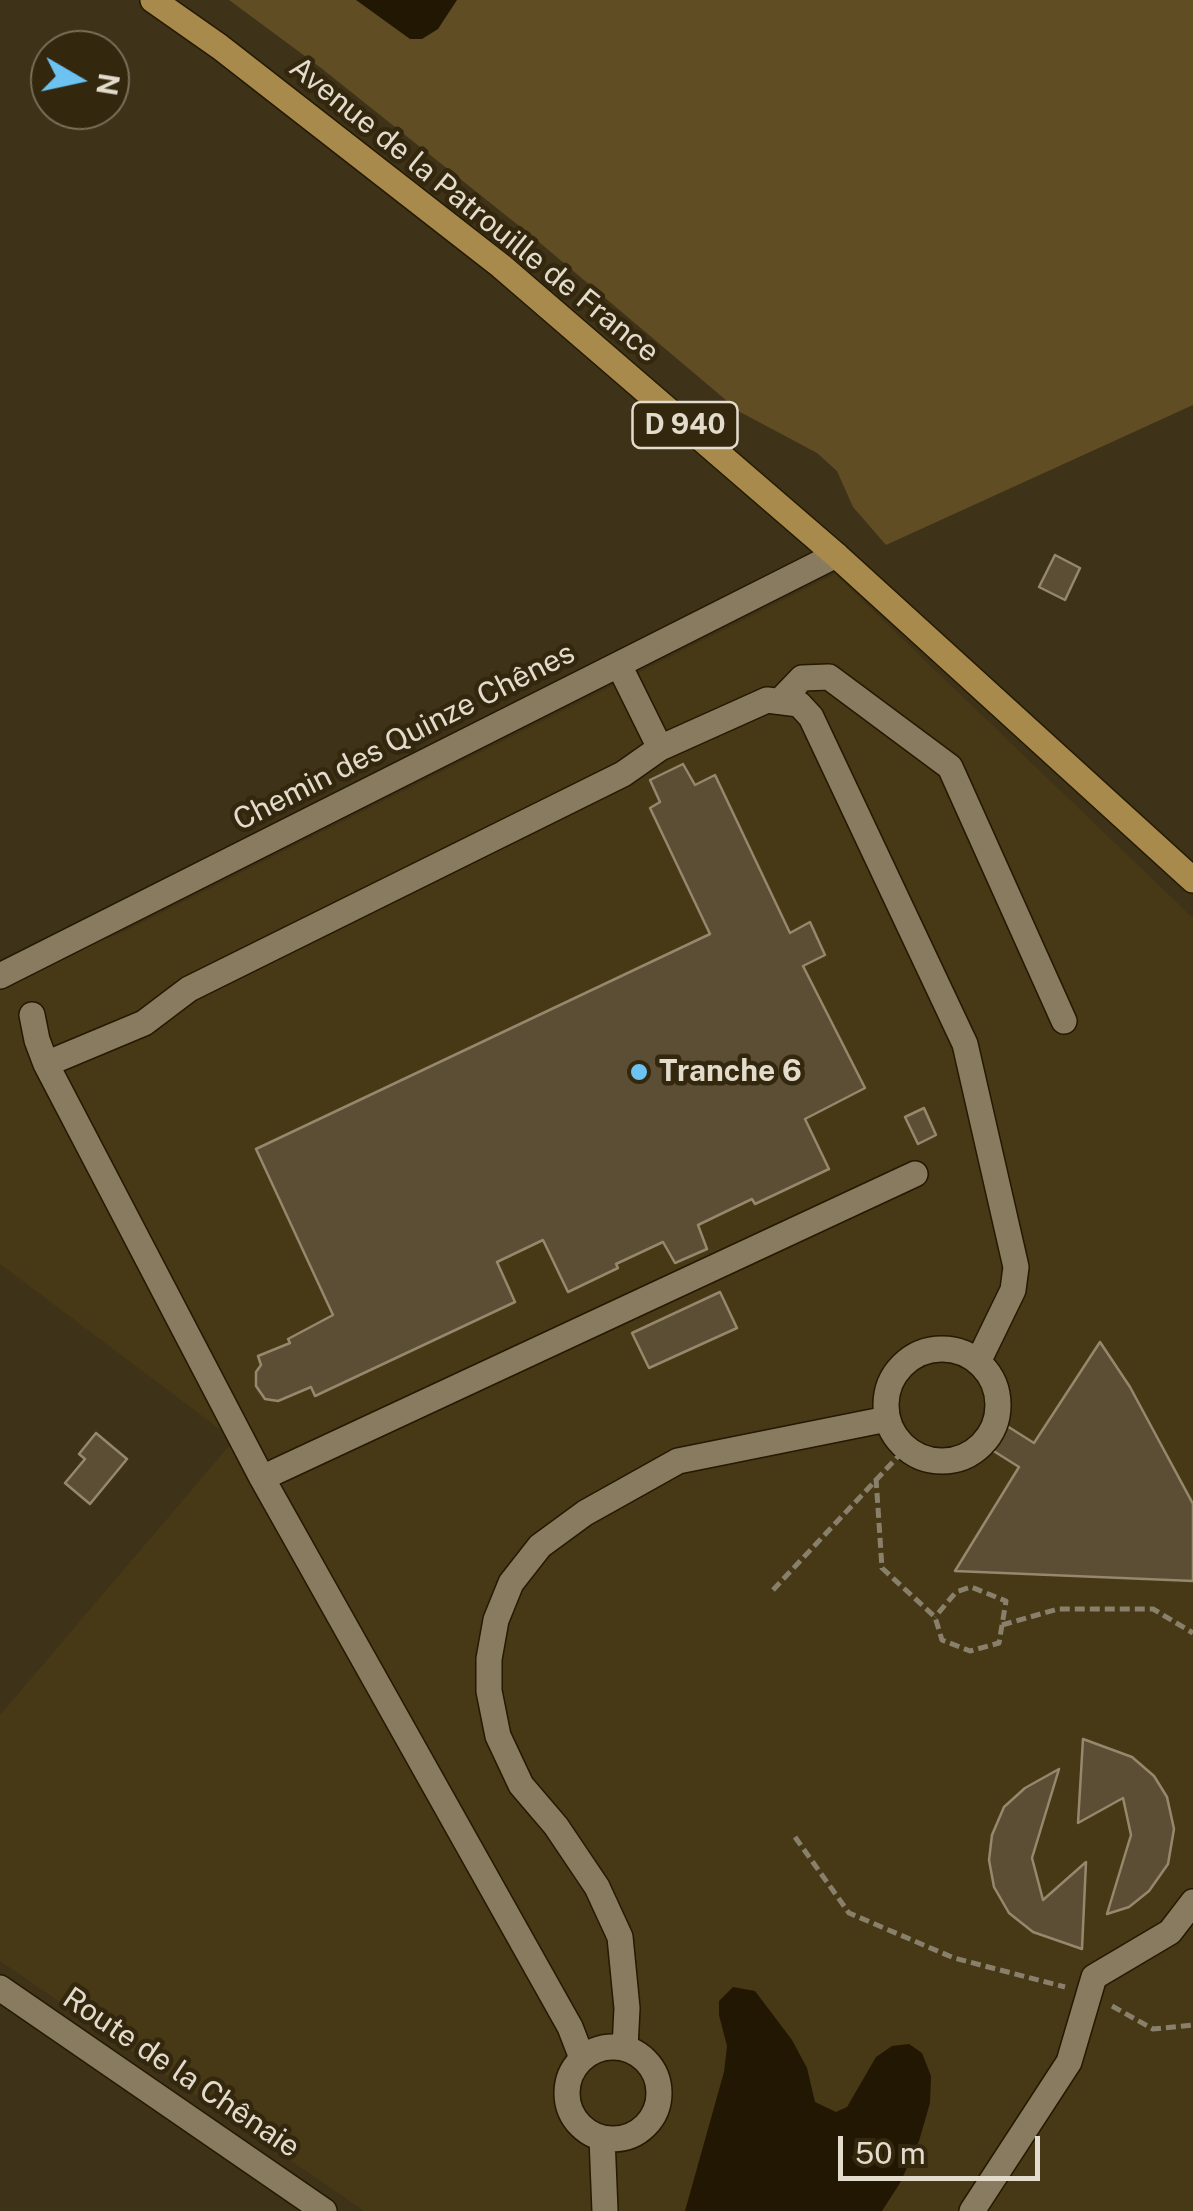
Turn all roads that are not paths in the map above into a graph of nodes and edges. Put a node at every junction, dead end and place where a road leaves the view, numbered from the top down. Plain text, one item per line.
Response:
1 (153, 0) edge
2 (836, 556) junction
3 (619, 665) junction
4 (780, 702) junction
5 (660, 748) junction
6 (1193, 880) edge
7 (0, 976) edge
8 (32, 1015) dead end
9 (1064, 1021) dead end
10 (46, 1064) junction
11 (915, 1174) dead end
12 (978, 1362) junction
13 (887, 1419) junction
14 (262, 1478) junction
15 (1193, 1902) edge
16 (0, 1988) edge
17 (625, 2048) junction
18 (582, 2058) junction
19 (602, 2138) junction
20 (324, 2211) edge
21 (605, 2211) edge
22 (972, 2211) edge

1 - 2 main road, Avenue de la Patrouille de France / D 940
2 - 3 street, Chemin des Quinze Chênes
2 - 6 main road, Avenue de la Patrouille de France / D 940
3 - 5 street
3 - 7 street, Chemin des Quinze Chênes
4 - 5 street
4 - 9 street
4 - 12 street
5 - 10 street
8 - 10 street
10 - 14 street
11 - 14 street
12 - 13 street
12 - 13 street
13 - 17 street
14 - 18 street
15 - 22 street
16 - 20 street, Route de la Chênaie
17 - 18 street
17 - 19 street
18 - 19 street
19 - 21 street

